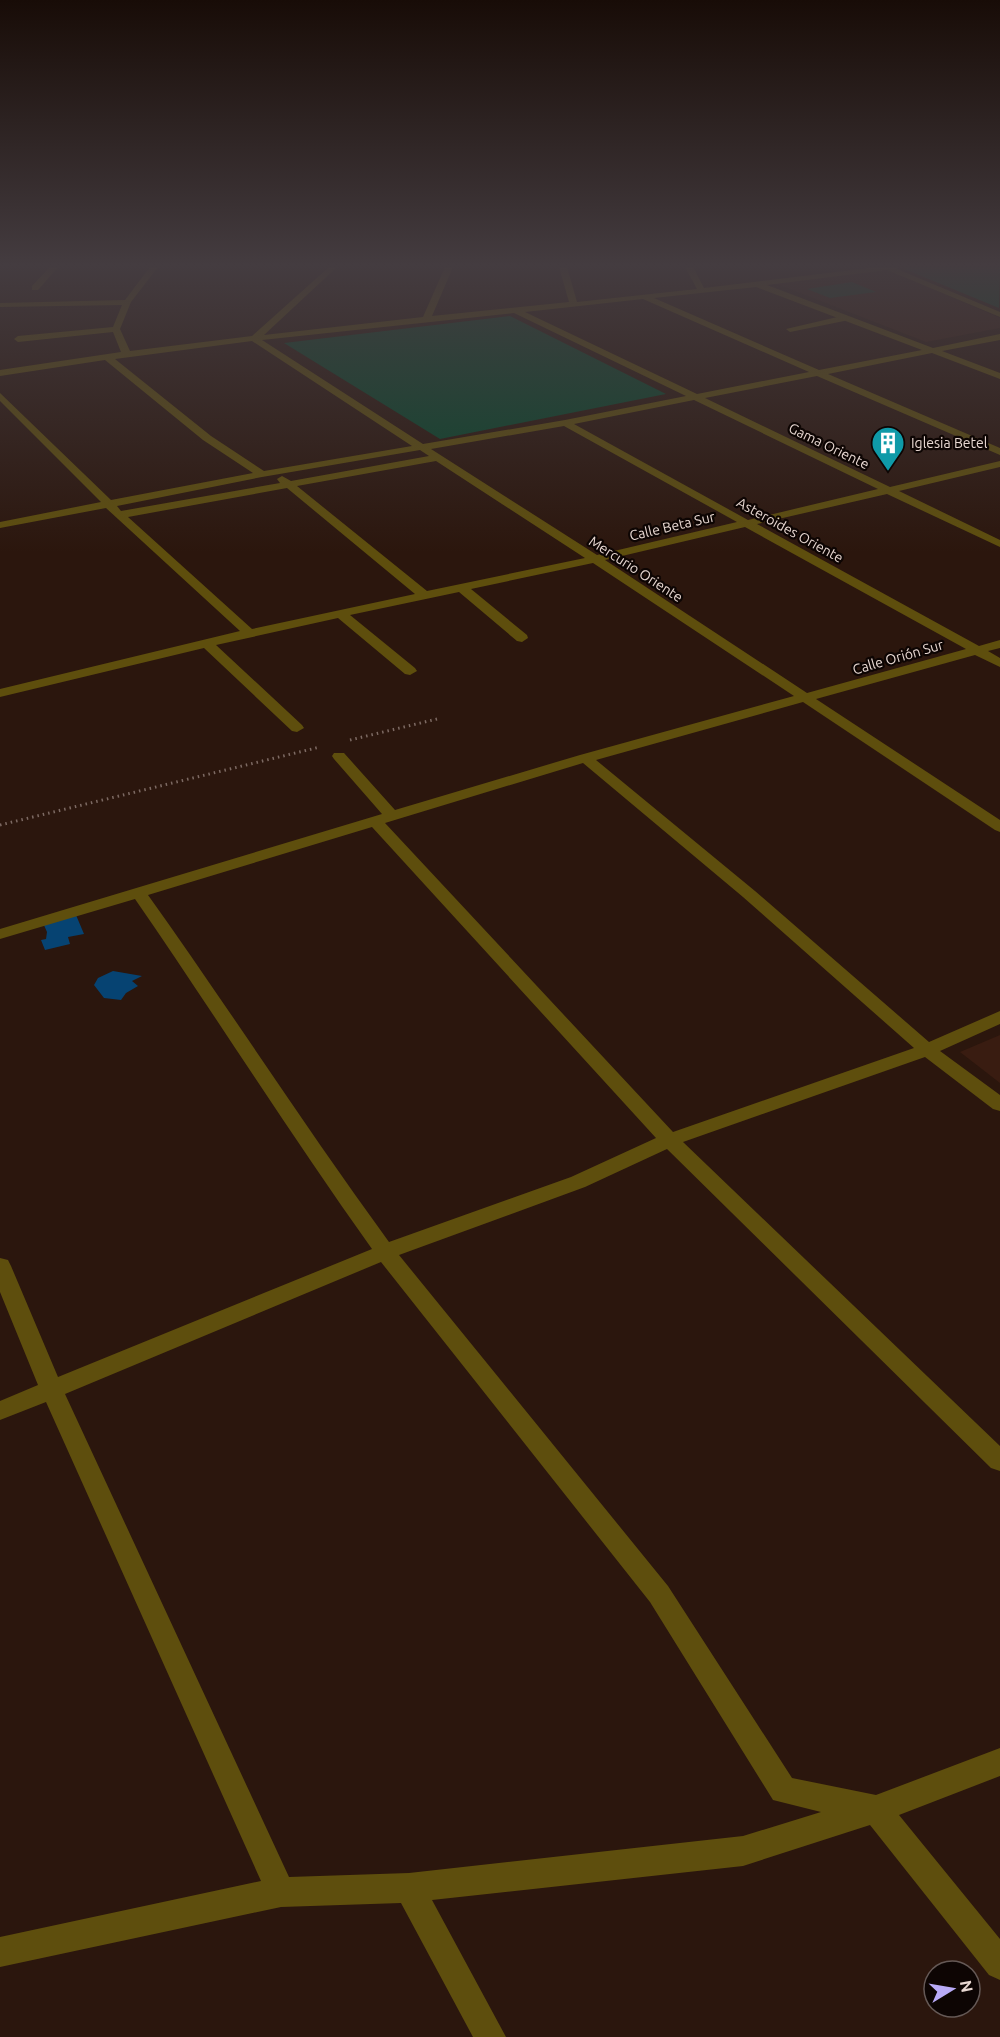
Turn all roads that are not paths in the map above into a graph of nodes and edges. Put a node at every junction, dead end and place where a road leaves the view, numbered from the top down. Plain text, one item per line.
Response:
1 (68, 362) edge
2 (113, 362) edge
3 (289, 362) edge
4 (624, 362) edge
5 (795, 362) edge
6 (870, 362) edge
7 (964, 362) edge
8 (818, 372) junction
9 (0, 373) edge
10 (1000, 376) edge
11 (0, 396) edge
12 (695, 396) junction
13 (565, 423) junction
14 (418, 446) junction
15 (1000, 452) edge
16 (436, 458) junction
17 (1000, 465) edge
18 (268, 473) junction
19 (288, 484) junction
20 (890, 491) junction
21 (109, 504) junction
22 (115, 516) junction
23 (34, 518) junction
24 (86, 520) dead end
25 (747, 524) junction
26 (0, 525) edge
27 (1000, 544) edge
28 (595, 560) junction
29 (462, 588) junction
30 (425, 596) junction
31 (341, 614) junction
32 (249, 633) junction
33 (522, 638) dead end
34 (206, 643) junction
35 (1000, 644) edge
36 (977, 651) junction
37 (1000, 663) edge
38 (410, 671) dead end
39 (0, 675) edge
40 (4, 692) edge
41 (804, 699) junction
42 (297, 728) dead end
43 (339, 756) dead end
44 (585, 758) junction
45 (384, 819) junction
46 (1000, 827) edge
47 (138, 892) junction
48 (0, 934) edge
49 (1000, 1017) edge
50 (927, 1050) junction
51 (1000, 1105) edge
52 (669, 1140) junction
53 (385, 1252) junction
54 (0, 1266) edge
55 (52, 1390) junction
56 (0, 1411) edge
57 (1000, 1461) edge
58 (1000, 1762) edge
59 (876, 1809) junction
60 (409, 1888) junction
61 (281, 1892) junction
62 (0, 1952) edge
63 (1000, 1964) edge
64 (490, 2037) edge

1 - 9 street
2 - 18 street
3 - 14 street, Mercurio Oriente
4 - 12 street, Gama Oriente
5 - 8 street
6 - 8 street
7 - 10 street
8 - 12 street
8 - 15 street
11 - 21 street
12 - 13 street
12 - 20 street, Gama Oriente
13 - 14 street
13 - 25 street, Asteroides Oriente
14 - 16 street, Mercurio Oriente
14 - 18 street
16 - 19 street
16 - 28 street, Mercurio Oriente
17 - 20 street, Calle Beta Sur
18 - 19 street
18 - 21 street
19 - 22 street
19 - 30 street
20 - 25 street, Calle Beta Sur
20 - 27 street, Gama Oriente
21 - 22 street
21 - 23 street
22 - 32 street
23 - 24 street
23 - 26 street
25 - 28 street, Calle Beta Sur
25 - 36 street, Asteroides Oriente
28 - 29 street, Calle Beta Sur
28 - 41 street, Mercurio Oriente
29 - 30 street, Calle Beta Sur
29 - 33 street
30 - 31 street, Calle Beta Sur
31 - 32 street, Calle Beta Sur
31 - 38 street
32 - 34 street, Calle Beta Sur
34 - 40 street, Calle Beta Sur
34 - 42 street
35 - 36 street, Calle Orión Sur
36 - 37 street, Asteroides Oriente
36 - 41 street, Calle Orión Sur
39 - 40 street
41 - 44 street, Calle Orión Sur
41 - 46 street, Mercurio Oriente
43 - 45 street
44 - 45 street, Calle Orión Sur
44 - 50 street
45 - 47 street, Calle Orión Sur
45 - 52 street
47 - 48 street, Calle Orión Sur
47 - 53 street
49 - 50 street
50 - 51 street
50 - 52 street
52 - 53 street
52 - 57 street
53 - 55 street
53 - 59 street
54 - 55 street
55 - 56 street
55 - 61 street
58 - 59 street
59 - 60 street
59 - 63 street
60 - 61 street
60 - 64 street
61 - 62 street

